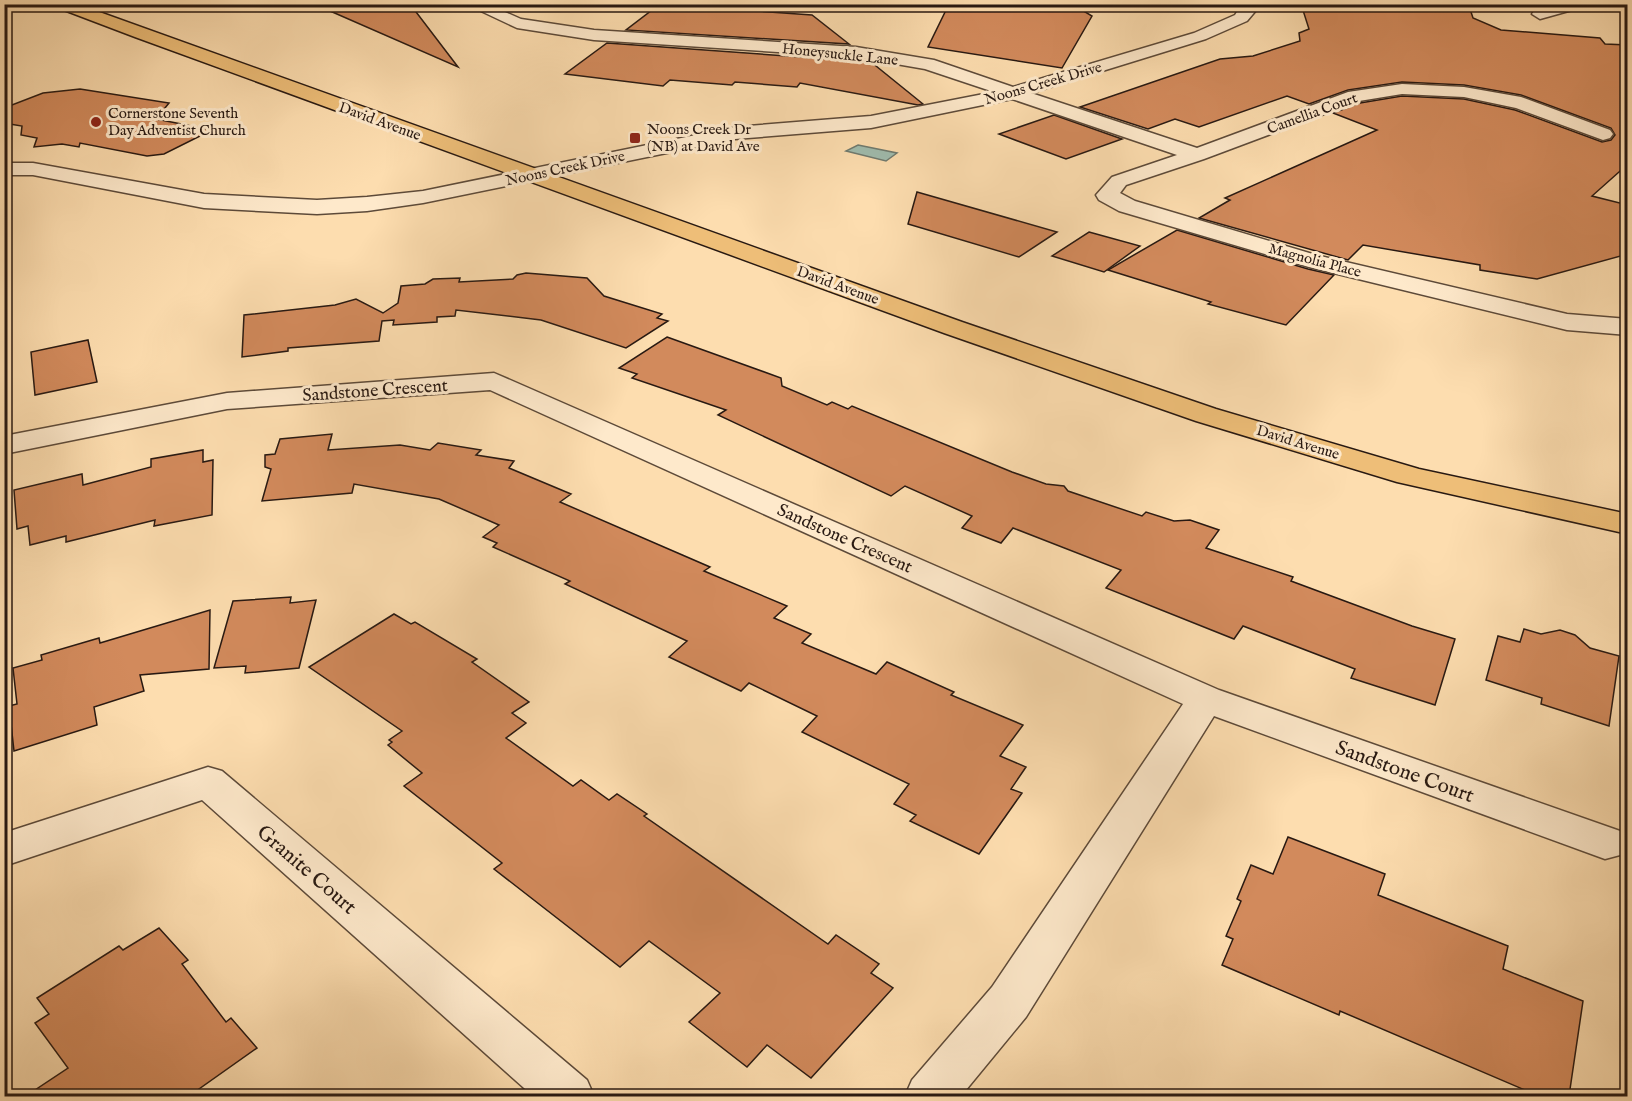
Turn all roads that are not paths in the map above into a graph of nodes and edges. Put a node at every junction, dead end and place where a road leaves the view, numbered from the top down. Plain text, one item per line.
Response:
1 (61, 4) edge
2 (473, 4) edge
3 (1250, 4) edge
4 (1578, 4) edge
5 (1540, 14) dead end
6 (1017, 93) junction
7 (1603, 134) dead end
8 (1197, 155) junction
9 (4, 169) edge
10 (533, 176) junction
11 (1628, 327) edge
12 (4, 445) edge
13 (1628, 524) edge
14 (1206, 699) junction
15 (1605, 843) dead end
16 (4, 850) edge
17 (569, 1096) edge
18 (930, 1096) edge

1 - 10 main road, David Avenue
2 - 6 street, Honeysuckle Lane
3 - 6 street, Noons Creek Drive
4 - 5 street
6 - 8 street, Honeysuckle Lane
6 - 10 street, Noons Creek Drive
7 - 8 street, Camellia Court
8 - 11 street, Magnolia Place
9 - 10 street, Noons Creek Drive
10 - 13 main road, David Avenue
12 - 14 street, Sandstone Crescent
14 - 15 street, Sandstone Court
14 - 18 street
16 - 17 street, Granite Court

